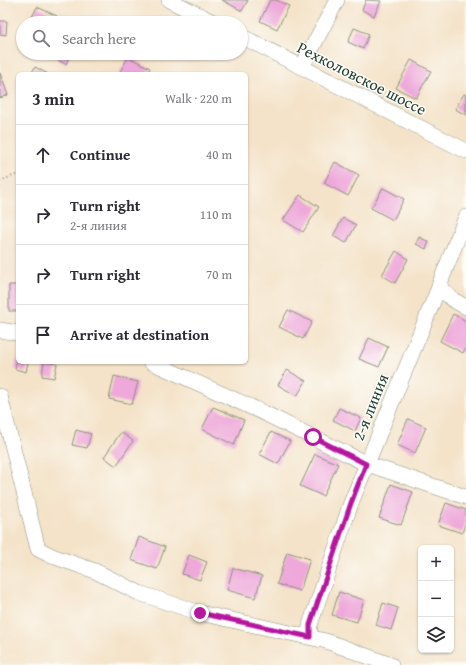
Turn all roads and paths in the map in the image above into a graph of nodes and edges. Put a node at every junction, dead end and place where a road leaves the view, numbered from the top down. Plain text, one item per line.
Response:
1 (169, 0) edge
2 (337, 0) edge
3 (201, 16) edge
4 (248, 40) edge
5 (302, 67) junction
6 (466, 151) edge
7 (16, 175) edge
8 (0, 181) edge
9 (466, 217) edge
10 (439, 288) junction
11 (466, 307) edge
12 (0, 330) edge
13 (16, 333) edge
14 (155, 364) edge
15 (0, 396) edge
16 (366, 464) junction
17 (466, 497) edge
18 (310, 637) junction
19 (391, 665) edge

1 - 3 street
2 - 5 street
4 - 5 street, Рехколовское шоссе
5 - 6 street, Рехколовское шоссе
7 - 8 path
9 - 10 street, 2-я линия
10 - 11 street
10 - 16 street, 2-я линия
12 - 13 street
14 - 16 street
15 - 18 street
16 - 17 street
16 - 18 street, 2-я линия
18 - 19 street

